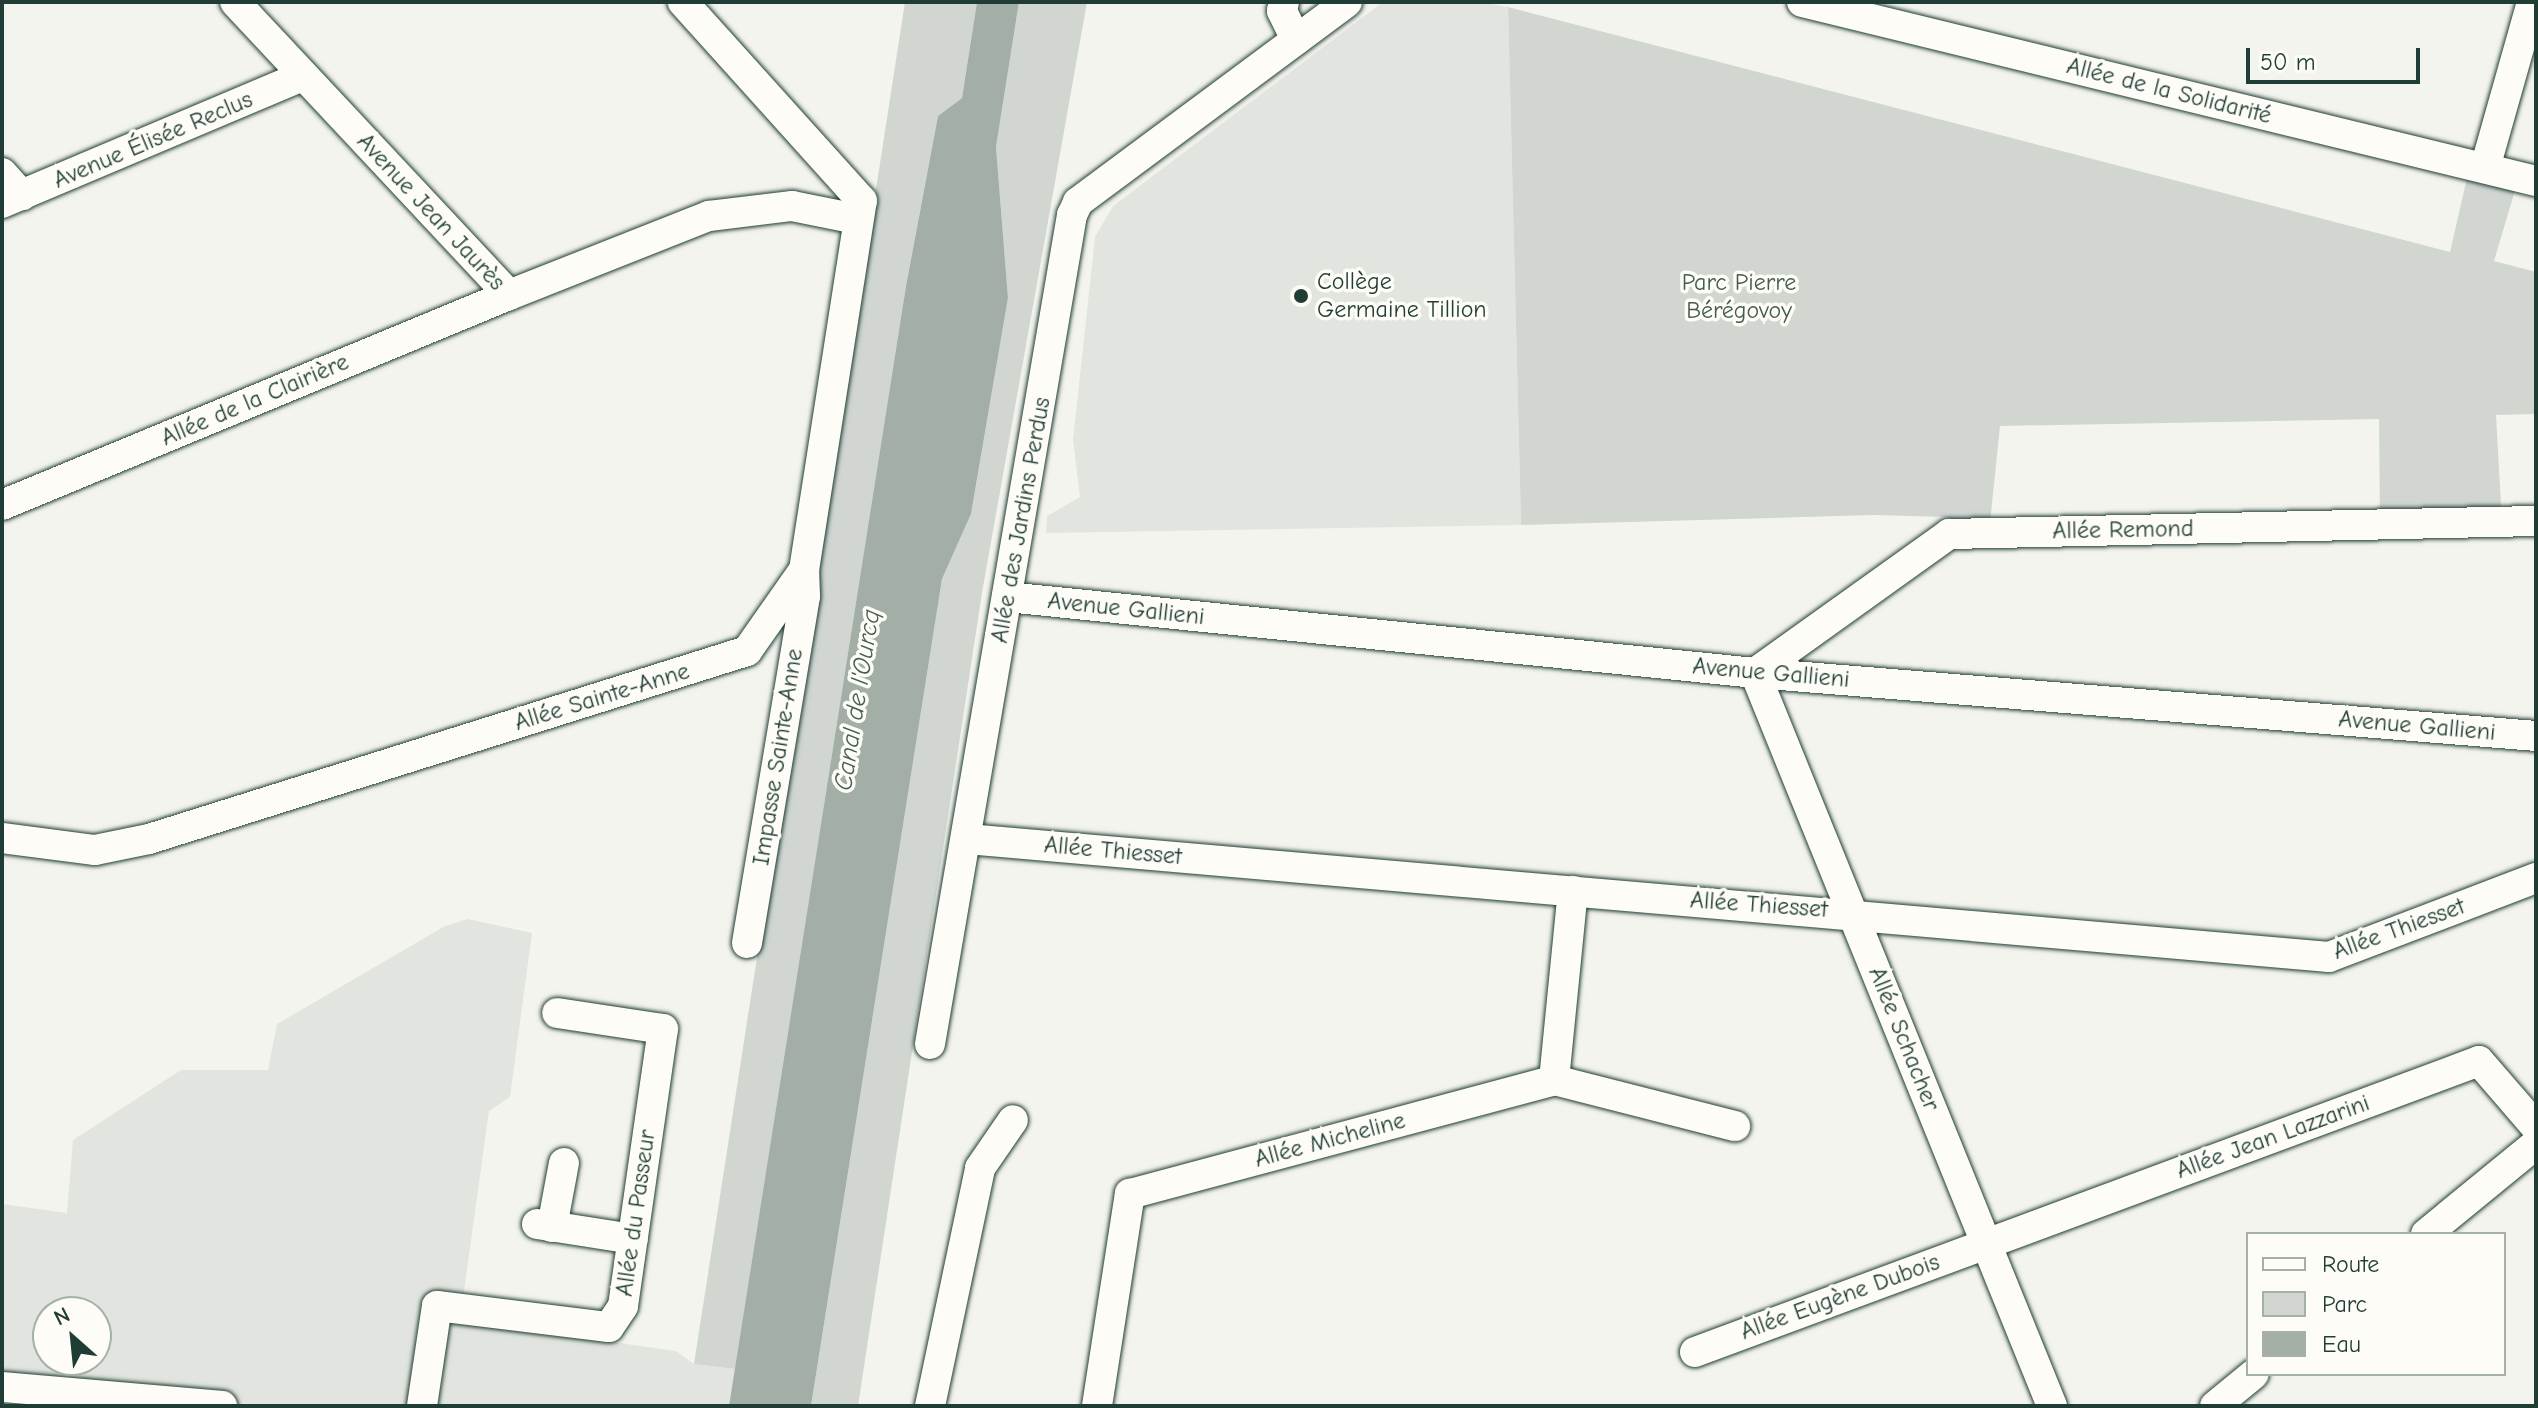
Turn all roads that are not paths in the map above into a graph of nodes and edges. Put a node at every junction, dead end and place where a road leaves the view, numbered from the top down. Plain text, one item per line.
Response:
1 (235, 2) edge
2 (683, 2) edge
3 (1284, 2) edge
4 (1347, 2) edge
5 (1802, 2) edge
6 (2532, 2) edge
7 (708, 15) edge
8 (1296, 40) junction
9 (303, 76) junction
10 (2485, 168) junction
11 (2536, 181) edge
12 (9, 191) edge
13 (860, 210) junction
14 (509, 295) junction
15 (2, 505) edge
16 (2536, 521) edge
17 (804, 570) junction
18 (1007, 597) junction
19 (1755, 673) junction
20 (2536, 736) edge
21 (2, 838) edge
22 (967, 839) junction
23 (2536, 878) edge
24 (1573, 891) junction
25 (1853, 912) junction
26 (747, 943) dead end
27 (557, 1013) dead end
28 (930, 1044) dead end
29 (1554, 1080) junction
30 (1013, 1120) dead end
31 (1735, 1126) dead end
32 (2536, 1127) edge
33 (2536, 1144) edge
34 (564, 1163) dead end
35 (2428, 1232) edge
36 (633, 1239) junction
37 (1986, 1243) junction
38 (1695, 1352) dead end
39 (2252, 1376) edge
40 (2, 1387) edge
41 (222, 1406) edge
42 (422, 1406) edge
43 (930, 1406) edge
44 (1097, 1406) edge
45 (2052, 1406) edge
46 (2215, 1406) edge

1 - 9 street, Avenue Jean Jaurès
2 - 7 street
3 - 8 street
4 - 8 street
5 - 10 street, Allée de la Solidarité
6 - 10 street
7 - 13 street
8 - 18 street, Allée des Jardins Perdus
9 - 12 street, Avenue Élisée Reclus
9 - 14 street, Avenue Jean Jaurès
10 - 11 street, Allée de la Solidarité
13 - 14 street, Avenue Jean Jaurès
13 - 17 street, Allée Sainte-Anne
14 - 15 street, Allée de la Clairière
16 - 19 street, Allée Remond
17 - 21 street, Allée Sainte-Anne
17 - 26 street, Impasse Sainte-Anne
18 - 19 street, Avenue Gallieni
18 - 22 street, Allée des Jardins Perdus
19 - 20 street, Avenue Gallieni
19 - 25 street, Allée Schacher
22 - 24 street, Allée Thiesset
22 - 28 street, Allée des Jardins Perdus
23 - 25 street, Allée Thiesset
24 - 25 street, Allée Thiesset
24 - 29 street
25 - 37 street, Allée Schacher
27 - 36 street, Allée du Passeur
29 - 31 street
29 - 44 street, Allée Micheline
30 - 43 street
32 - 37 street, Allée Jean Lazzarini
33 - 35 street
34 - 36 street
36 - 42 street, Allée du Passeur
37 - 38 street, Allée Eugène Dubois
37 - 45 street, Allée Schacher
39 - 46 street
40 - 41 street

